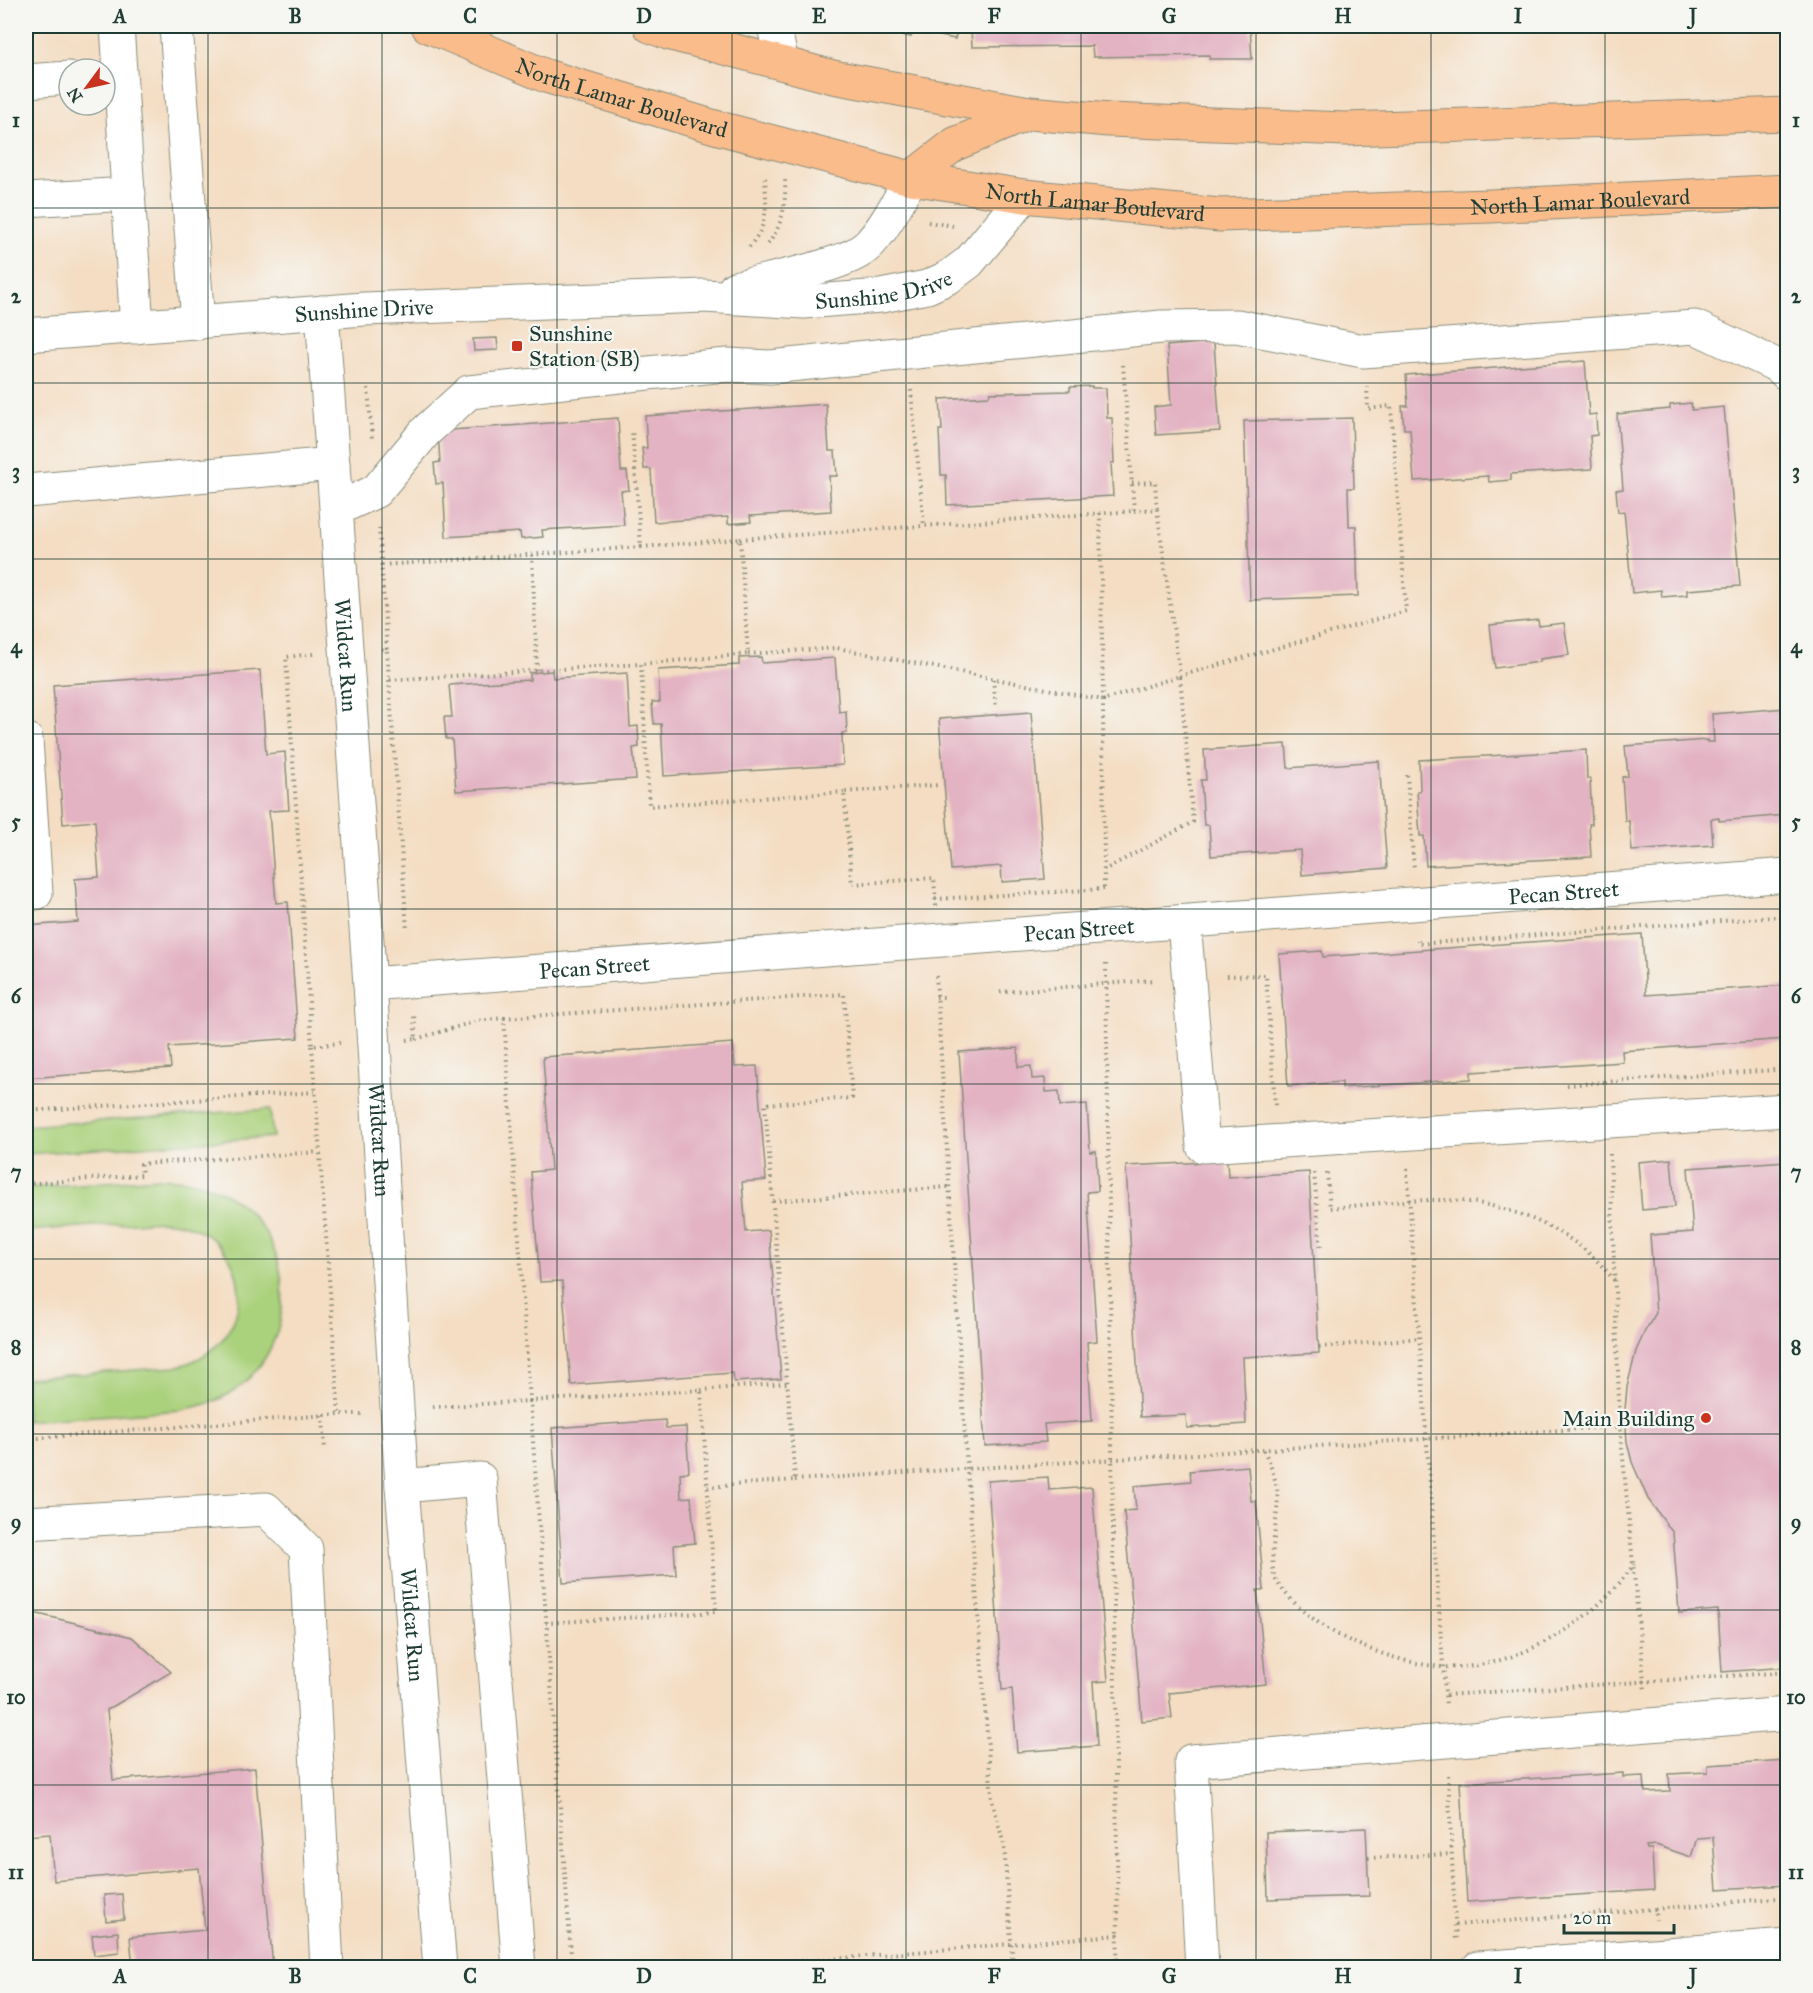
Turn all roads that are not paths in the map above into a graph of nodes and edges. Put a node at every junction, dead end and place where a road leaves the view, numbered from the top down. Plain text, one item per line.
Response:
1 (117, 26) edge
2 (176, 26) edge
3 (428, 26) edge
4 (650, 26) edge
5 (773, 44) edge
6 (114, 57) edge
7 (57, 79) edge
8 (26, 81) edge
9 (117, 105) edge
10 (1029, 113) junction
11 (1788, 114) edge
12 (911, 178) junction
13 (1788, 191) edge
14 (129, 194) junction
15 (1024, 196) junction
16 (26, 200) edge
17 (704, 296) junction
18 (322, 312) junction
19 (198, 323) junction
20 (137, 327) junction
21 (26, 335) edge
22 (1788, 375) edge
23 (333, 464) junction
24 (26, 491) edge
25 (337, 509) junction
26 (26, 739) edge
27 (1788, 875) edge
28 (36, 893) dead end
29 (1184, 922) junction
30 (370, 984) junction
31 (1788, 1110) edge
32 (402, 1486) junction
33 (26, 1523) edge
34 (1788, 1714) edge
35 (1788, 1945) edge
36 (327, 1968) edge
37 (440, 1968) edge
38 (519, 1968) edge
39 (1202, 1968) edge
40 (1478, 1968) edge

1 - 6 street
2 - 19 street
3 - 12 main road, North Lamar Boulevard
4 - 5 main road
5 - 10 main road
7 - 8 street
9 - 14 street
10 - 11 main road
10 - 12 main road
12 - 15 main road, North Lamar Boulevard
12 - 17 street, Sunshine Drive
13 - 15 main road, North Lamar Boulevard
14 - 16 street
14 - 20 street
15 - 17 street, Sunshine Drive
17 - 18 street, Sunshine Drive
18 - 19 street, Sunshine Drive
18 - 23 street, Wildcat Run
19 - 20 street, Sunshine Drive
20 - 21 street, Sunshine Drive
22 - 25 street
23 - 24 street
23 - 25 street, Wildcat Run
25 - 30 street, Wildcat Run
26 - 28 street
27 - 29 street, Pecan Street
29 - 30 street, Pecan Street
29 - 31 street
30 - 32 street, Wildcat Run
32 - 37 street, Wildcat Run
32 - 38 street
33 - 36 street
34 - 39 street
35 - 40 street

